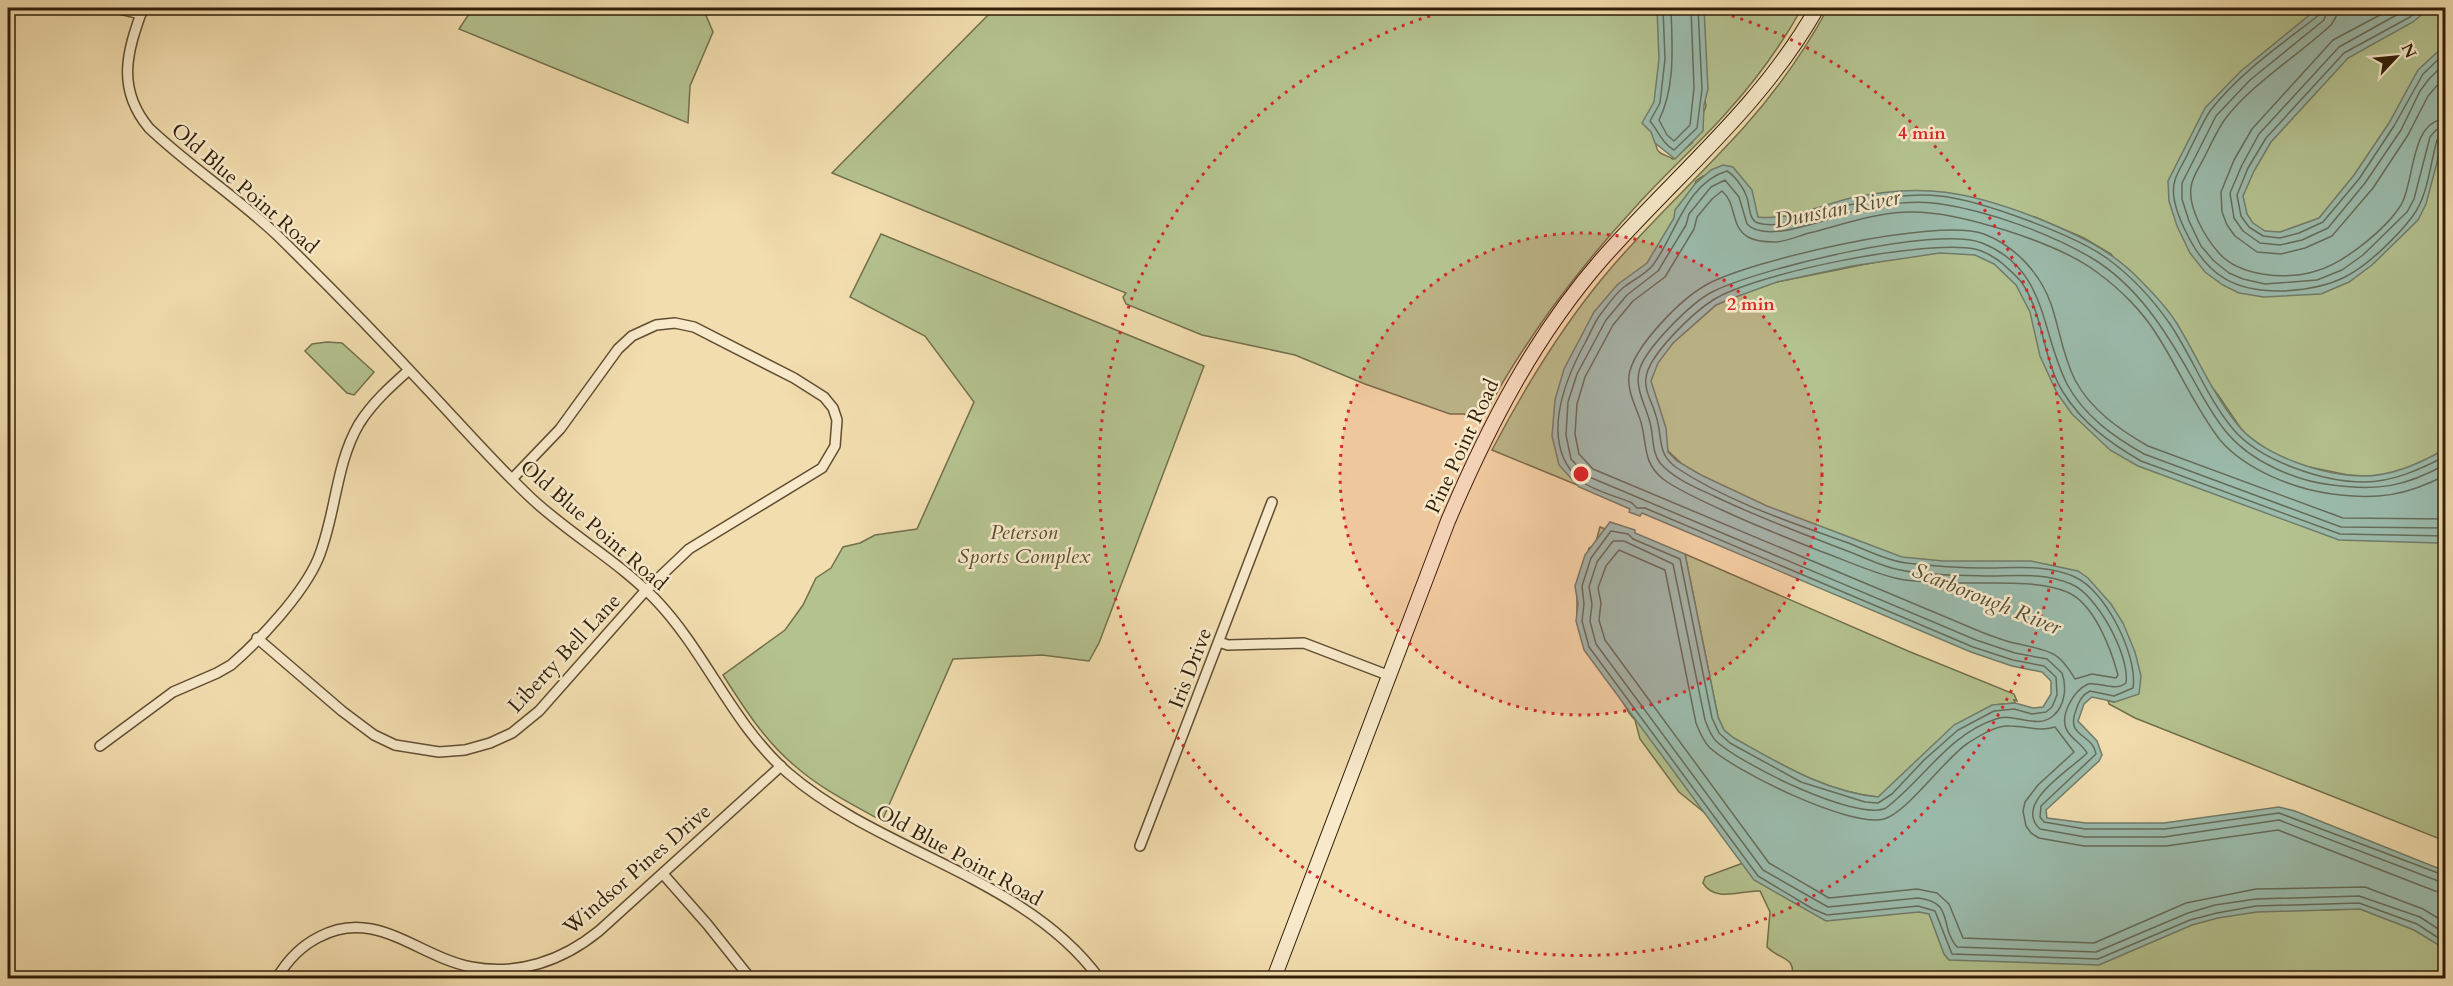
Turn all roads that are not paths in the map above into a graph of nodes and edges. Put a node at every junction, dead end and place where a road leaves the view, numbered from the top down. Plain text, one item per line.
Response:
1 (116, 8) edge
2 (1817, 8) edge
3 (142, 11) edge
4 (409, 370) junction
5 (512, 479) junction
6 (1272, 502) dead end
7 (646, 590) junction
8 (257, 638) junction
9 (1219, 642) junction
10 (1390, 676) junction
11 (100, 746) dead end
12 (781, 766) junction
13 (1140, 846) dead end
14 (663, 874) junction
15 (524, 968) junction
16 (277, 978) edge
17 (527, 978) edge
18 (750, 978) edge
19 (1099, 978) edge
20 (1274, 978) edge

1 - 3 street
2 - 10 main road, Pine Point Road
3 - 4 street, Old Blue Point Road
4 - 5 street, Old Blue Point Road
4 - 8 street
5 - 7 street, Old Blue Point Road
5 - 7 street, Liberty Bell Lane
6 - 9 street, Iris Drive
7 - 8 street, Liberty Bell Lane
7 - 12 street, Old Blue Point Road
8 - 11 street
9 - 10 street
9 - 13 street, Iris Drive
10 - 20 main road, Pine Point Road
12 - 14 street, Windsor Pines Drive
12 - 19 street, Old Blue Point Road
14 - 15 street, Windsor Pines Drive
14 - 18 street
15 - 16 street, Windsor Pines Drive
15 - 17 street

